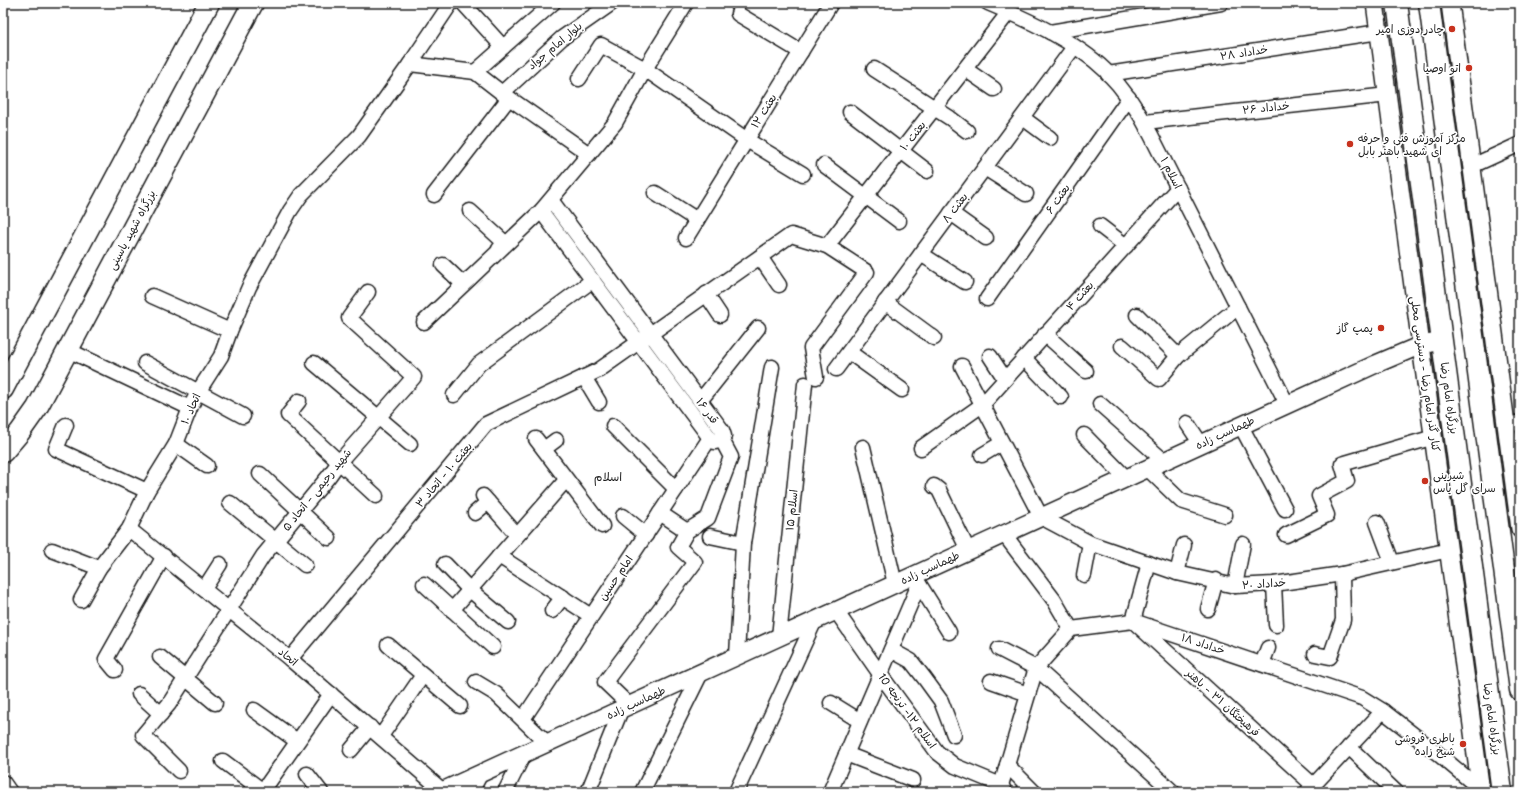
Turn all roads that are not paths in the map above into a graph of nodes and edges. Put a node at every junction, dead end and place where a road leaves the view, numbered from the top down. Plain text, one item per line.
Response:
1 (209, 3) edge
2 (253, 3) edge
3 (451, 3) edge
4 (463, 3) edge
5 (553, 3) edge
6 (612, 3) edge
7 (686, 3) edge
8 (831, 3) edge
9 (988, 3) edge
10 (1221, 3) edge
11 (1376, 3) edge
12 (1397, 3) edge
13 (1429, 3) edge
14 (1450, 3) edge
15 (1194, 5) edge
16 (1009, 12) junction
17 (738, 14) dead end
18 (1050, 32) junction
19 (1379, 32) junction
20 (503, 47) junction
21 (1074, 47) junction
22 (801, 52) junction
23 (1457, 55) junction
24 (410, 64) junction
25 (645, 69) junction
26 (874, 69) dead end
27 (965, 69) junction
28 (475, 72) junction
29 (1108, 74) junction
30 (579, 79) dead end
31 (994, 89) dead end
32 (505, 95) junction
33 (1388, 95) junction
34 (1129, 98) junction
35 (934, 108) junction
36 (850, 112) dead end
37 (1444, 116) junction
38 (1022, 118) junction
39 (1145, 122) junction
40 (967, 131) dead end
41 (1392, 131) junction
42 (1050, 138) dead end
43 (747, 140) junction
44 (1520, 144) edge
45 (901, 151) junction
46 (589, 154) junction
47 (824, 165) dead end
48 (1472, 166) junction
49 (985, 168) junction
50 (927, 171) dead end
51 (803, 174) dead end
52 (1421, 183) junction
53 (1178, 188) junction
54 (655, 193) dead end
55 (1026, 194) dead end
56 (434, 195) dead end
57 (866, 196) junction
58 (551, 200) junction
59 (470, 211) dead end
60 (542, 211) junction
61 (951, 214) junction
62 (697, 220) junction
63 (899, 221) dead end
64 (1100, 226) dead end
65 (686, 238) dead end
66 (986, 238) dead end
67 (827, 246) junction
68 (1126, 246) junction
69 (921, 254) junction
70 (760, 257) junction
71 (443, 265) dead end
72 (593, 280) junction
73 (965, 282) dead end
74 (463, 284) junction
75 (779, 285) dead end
76 (368, 292) dead end
77 (706, 294) junction
78 (152, 296) dead end
79 (987, 299) dead end
80 (885, 302) junction
81 (1238, 307) junction
82 (720, 315) dead end
83 (1137, 315) dead end
84 (424, 322) dead end
85 (758, 328) dead end
86 (230, 331) junction
87 (650, 333) junction
88 (1045, 334) junction
89 (934, 338) dead end
90 (638, 341) junction
91 (1442, 341) junction
92 (1421, 345) junction
93 (1122, 346) dead end
94 (68, 350) junction
95 (849, 352) junction
96 (990, 356) dead end
97 (1178, 356) junction
98 (1024, 358) junction
99 (145, 363) dead end
100 (314, 363) dead end
101 (962, 366) dead end
102 (772, 367) dead end
103 (836, 369) dead end
104 (1086, 371) dead end
105 (584, 377) junction
106 (1005, 379) junction
107 (3, 389) edge
108 (902, 390) dead end
109 (198, 392) junction
110 (454, 395) dead end
111 (1061, 397) dead end
112 (299, 401) dead end
113 (700, 401) junction
114 (599, 402) dead end
115 (982, 404) junction
116 (1100, 404) dead end
117 (1287, 404) junction
118 (190, 408) junction
119 (243, 416) dead end
120 (378, 417) junction
121 (1187, 423) dead end
122 (1513, 424) edge
123 (66, 425) dead end
124 (613, 426) dead end
125 (1241, 426) junction
126 (1084, 435) dead end
127 (1434, 437) junction
128 (716, 439) junction
129 (556, 440) dead end
130 (1002, 443) junction
131 (176, 444) junction
132 (410, 444) dead end
133 (1201, 444) junction
134 (863, 447) dead end
135 (921, 448) dead end
136 (3, 452) edge
137 (982, 455) dead end
138 (339, 462) junction
139 (1156, 464) junction
140 (206, 466) dead end
141 (260, 474) dead end
142 (1126, 478) junction
143 (566, 480) junction
144 (934, 486) dead end
145 (676, 489) junction
146 (147, 491) junction
147 (376, 496) dead end
148 (230, 503) dead end
149 (1285, 509) dead end
150 (300, 512) junction
151 (475, 513) dead end
152 (660, 513) junction
153 (1224, 515) dead end
154 (623, 516) dead end
155 (1041, 517) junction
156 (1377, 522) dead end
157 (1520, 525) edge
158 (602, 526) dead end
159 (129, 528) junction
160 (1520, 529) edge
161 (687, 531) junction
162 (1004, 534) junction
163 (517, 535) junction
164 (646, 535) junction
165 (1286, 535) dead end
166 (710, 536) dead end
167 (329, 538) dead end
168 (275, 541) junction
169 (743, 543) junction
170 (1090, 543) junction
171 (1243, 544) dead end
172 (1184, 545) dead end
173 (52, 550) dead end
174 (968, 550) junction
175 (1448, 550) junction
176 (164, 556) junction
177 (499, 556) junction
178 (1471, 561) junction
179 (1392, 562) junction
180 (1149, 563) junction
181 (220, 564) dead end
182 (445, 564) dead end
183 (305, 565) dead end
184 (99, 568) junction
185 (1177, 573) junction
186 (1342, 574) junction
187 (1084, 575) dead end
188 (917, 580) junction
189 (1216, 580) junction
190 (424, 584) dead end
191 (895, 584) junction
192 (1274, 584) junction
193 (1235, 586) junction
194 (204, 589) junction
195 (470, 590) junction
196 (563, 597) junction
197 (81, 600) dead end
198 (1208, 609) dead end
199 (230, 610) junction
200 (452, 610) junction
201 (552, 611) dead end
202 (836, 611) junction
203 (591, 616) junction
204 (1458, 617) junction
205 (815, 620) junction
206 (1133, 621) junction
207 (508, 622) dead end
208 (1276, 625) dead end
209 (1071, 629) junction
210 (949, 632) dead end
211 (779, 637) junction
212 (388, 646) dead end
213 (493, 647) dead end
214 (1268, 648) dead end
215 (999, 649) dead end
216 (890, 650) junction
217 (1315, 654) dead end
218 (737, 656) junction
219 (160, 658) dead end
220 (290, 659) junction
221 (1262, 664) junction
222 (1036, 668) junction
223 (115, 670) dead end
224 (705, 671) junction
225 (880, 674) junction
226 (423, 675) junction
227 (185, 678) junction
228 (991, 681) dead end
229 (476, 682) dead end
230 (1520, 690) edge
231 (139, 694) dead end
232 (331, 694) junction
233 (1028, 694) junction
234 (215, 703) dead end
235 (831, 703) dead end
236 (460, 706) dead end
237 (625, 708) junction
238 (254, 710) dead end
239 (1383, 711) junction
240 (161, 714) junction
241 (523, 719) junction
242 (860, 721) junction
243 (370, 727) junction
244 (954, 735) dead end
245 (381, 736) junction
246 (297, 741) junction
247 (547, 743) junction
248 (1349, 747) junction
249 (351, 750) dead end
250 (526, 753) junction
251 (846, 754) junction
252 (223, 761) dead end
253 (1007, 765) junction
254 (179, 771) dead end
255 (481, 773) junction
256 (307, 774) dead end
257 (912, 780) dead end
258 (3, 782) edge
259 (1310, 789) edge
260 (1002, 790) edge
261 (1476, 790) edge
262 (442, 791) edge
263 (10, 792) edge
264 (263, 792) edge
265 (321, 792) edge
266 (471, 792) edge
267 (505, 792) edge
268 (588, 792) edge
269 (642, 792) edge
270 (736, 792) edge
271 (830, 792) edge
272 (1034, 792) edge
273 (1173, 792) edge
274 (1396, 792) edge
275 (1502, 792) edge

1 - 107 highway
2 - 94 highway, بزرگراه شهید یاسینی
3 - 24 street, اتحاد ۱۰
4 - 20 street
5 - 20 street
6 - 32 street, بلوار امام جواد
7 - 25 street
8 - 22 street, بعثت ۱۲
9 - 16 street, اسلام ۱
10 - 15 street
11 - 19 main road, کنار گذر امام رضا - دسترسی محلی
12 - 52 highway, بزرگراه امام رضا
13 - 37 highway
14 - 23 main road
15 - 18 street
16 - 18 street, اسلام ۱
16 - 27 street, بعثت ۱۰
17 - 22 street
18 - 21 street, اسلام ۱
19 - 29 street, خداداد ۲۸
19 - 33 main road, کنار گذر امام رضا - دسترسی محلی
20 - 28 street
21 - 29 street, اسلام ۱
21 - 38 street, بعثت ۸
22 - 43 street, بعثت ۱۲
23 - 37 main road
23 - 48 main road
24 - 28 street
24 - 86 street, اتحاد ۱۰
25 - 30 street
25 - 43 street
25 - 46 street
26 - 35 street
27 - 31 street
27 - 35 street, بعثت ۱۰
28 - 32 street
29 - 34 street, اسلام ۱
32 - 46 street
32 - 56 street, بلوار امام جواد
33 - 39 street, خداداد ۲۶
33 - 41 main road, کنار گذر امام رضا - دسترسی محلی
34 - 39 street, اسلام ۱
34 - 79 street, بعثت ۶
35 - 40 street
35 - 45 street, بعثت ۱۰
36 - 45 street
37 - 230 highway
38 - 42 street
38 - 49 street, بعثت ۸
39 - 53 street, اسلام ۱
41 - 52 main road
41 - 92 main road, کنار گذر امام رضا - دسترسی محلی
43 - 51 street
43 - 62 street, بعثت ۱۲
44 - 48 street
45 - 50 street
45 - 57 street, بعثت ۱۰
46 - 58 street
47 - 57 street
48 - 122 main road
49 - 55 street
49 - 61 street, بعثت ۸
52 - 91 highway, بزرگراه امام رضا
53 - 68 street, بعثت ۴
53 - 81 street, اسلام ۱
54 - 62 street
57 - 63 street
57 - 67 street, بعثت ۱۰
58 - 60 street
58 - 87 street, قدر ۱۶
59 - 74 street
60 - 72 street, قدر ۱۶
60 - 74 street
61 - 66 street
61 - 69 street, بعثت ۸
62 - 65 street, بعثت ۱۲
64 - 68 street
67 - 70 street, بعثت ۱۰ - اتحاد ۳
67 - 211 street, اسلام ۱۵
68 - 88 street, بعثت ۴
69 - 73 street
69 - 80 street, بعثت ۸
70 - 75 street
70 - 77 street, بعثت ۱۰ - اتحاد ۳
71 - 74 street
72 - 90 street, قدر ۱۶
72 - 110 street
74 - 84 street
76 - 120 street, شهید رحیمی - اتحاد ۵
77 - 82 street
77 - 87 street, بعثت ۱۰ - اتحاد ۳
78 - 86 street
80 - 89 street
80 - 95 street, بعثت ۸
81 - 97 street
81 - 117 street, اسلام ۱
83 - 97 street
85 - 113 street
86 - 109 street, اتحاد ۱۰
87 - 90 street, بعثت ۱۰ - اتحاد ۳
87 - 113 street, قدر ۱۶
88 - 98 street, بعثت ۴
88 - 104 street
90 - 105 street, بعثت ۱۰ - اتحاد ۳
90 - 128 street, قدر ۱۶
91 - 92 main road, طهماسب زاده
91 - 178 highway, بزرگراه امام رضا
92 - 117 main road, طهماسب زاده
92 - 127 main road, کنار گذر امام رضا - دسترسی محلی
93 - 97 street
94 - 118 street
94 - 136 highway, بزرگراه شهید یاسینی
95 - 103 street, بعثت ۸
95 - 108 street
96 - 106 street
98 - 106 street, بعثت ۴
98 - 111 street
99 - 109 street
100 - 120 street
101 - 115 street
102 - 169 street
105 - 114 street
105 - 220 street, بعثت ۱۰ - اتحاد ۳
106 - 115 street, بعثت ۴
109 - 118 street, اتحاد ۱۰
109 - 119 street
112 - 138 street
113 - 128 street, قدر ۱۶
115 - 130 street
115 - 135 street, بعثت ۴
116 - 139 street
117 - 125 main road, طهماسب زاده
118 - 131 street, اتحاد ۱۰
120 - 132 street
120 - 138 street, شهید رحیمی - اتحاد ۵
121 - 133 street
122 - 157 main road
123 - 146 street
124 - 145 street
125 - 133 main road, طهماسب زاده
125 - 149 street
126 - 142 street
127 - 165 street
127 - 175 main road, کنار گذر امام رضا - دسترسی محلی
128 - 145 street, امام حسین
128 - 161 street
129 - 143 street
130 - 137 street
130 - 155 street
131 - 140 street
131 - 146 street, اتحاد ۱۰
133 - 139 main road, طهماسب زاده
134 - 191 street
138 - 147 street
138 - 150 street, شهید رحیمی - اتحاد ۵
139 - 142 main road, طهماسب زاده
139 - 153 street
141 - 150 street
142 - 155 main road, طهماسب زاده
143 - 158 street
143 - 163 street
144 - 174 street
145 - 152 street, امام حسین
146 - 159 street, اتحاد ۱۰
148 - 168 street
150 - 167 street
150 - 168 street, شهید رحیمی - اتحاد ۵
151 - 163 street
152 - 161 street
152 - 164 street, امام حسین
154 - 164 street
155 - 162 main road, طهماسب زاده
155 - 170 street, خداداد ۲۰
156 - 179 street
157 - 160 main road
159 - 176 street, اتحاد
159 - 184 street, اتحاد ۱۰
161 - 237 street
162 - 174 main road, طهماسب زاده
162 - 209 street
163 - 177 street
164 - 203 street, امام حسین
166 - 169 street
168 - 183 street
168 - 199 street, شهید رحیمی - اتحاد ۵
169 - 218 street
170 - 180 street, خداداد ۲۰
170 - 187 street
171 - 193 street
172 - 185 street
173 - 184 street
174 - 188 main road, طهماسب زاده
175 - 179 street, خداداد ۲۰
175 - 204 main road, کنار گذر امام رضا - دسترسی محلی
176 - 194 street, اتحاد
176 - 223 street
177 - 195 street
177 - 196 street
178 - 204 main road
178 - 275 highway, بزرگراه امام رضا
179 - 186 street, خداداد ۲۰
180 - 185 street, خداداد ۲۰
180 - 206 street
181 - 194 street
182 - 195 street
184 - 197 street, اتحاد ۱۰
185 - 189 street, خداداد ۲۰
186 - 192 street, خداداد ۲۰
186 - 217 street
188 - 191 main road, طهماسب زاده
188 - 210 street
188 - 216 street
189 - 193 street, خداداد ۲۰
189 - 198 street
190 - 200 street
191 - 202 main road, طهماسب زاده
192 - 193 street, خداداد ۲۰
192 - 208 street
194 - 199 street, اتحاد
195 - 200 street
195 - 207 street
196 - 201 street
196 - 203 street
199 - 220 street, اتحاد
199 - 227 street, شهید رحیمی - اتحاد ۵
200 - 213 street
202 - 205 main road, طهماسب زاده
202 - 225 street, اسلام ۱۲- ترنجه 10
203 - 241 street, امام حسین
204 - 261 main road, کنار گذر امام رضا - دسترسی محلی
205 - 211 main road, طهماسب زاده
205 - 270 street
206 - 209 street, خداداد ۱۸
206 - 221 street, خداداد ۱۸
206 - 259 street, فرهیختگان ۳۱ - باهنر
209 - 222 street
211 - 218 main road, طهماسب زاده
212 - 226 street
214 - 221 street
215 - 222 street
216 - 225 street
216 - 244 street
218 - 224 main road, طهماسب زاده
219 - 227 street
220 - 232 street, اتحاد
221 - 239 street, خداداد ۱۸
222 - 233 street
222 - 273 street
224 - 237 main road, طهماسب زاده
224 - 269 street
225 - 242 street
225 - 260 street, اسلام ۱۲- ترنجه 10
226 - 236 street
226 - 245 street
227 - 234 street
227 - 240 street, شهید رحیمی - اتحاد ۵
228 - 233 street
229 - 241 street
231 - 240 street
232 - 243 street, اتحاد
232 - 246 street
233 - 253 street
235 - 242 street
237 - 247 main road, طهماسب زاده
237 - 268 street
238 - 246 street
239 - 248 street
239 - 261 street, خداداد ۱۸
240 - 254 street, شهید رحیمی - اتحاد ۵
241 - 247 street
242 - 251 street
243 - 245 street, اتحاد
243 - 249 street
245 - 262 street, اتحاد
246 - 264 street
247 - 250 main road, طهماسب زاده
248 - 259 street
248 - 274 street
250 - 255 main road, طهماسب زاده
250 - 267 street
251 - 257 street
251 - 271 street
252 - 264 street
253 - 260 street
253 - 272 street
255 - 262 main road, طهماسب زاده
255 - 266 street
256 - 265 street
258 - 263 street

